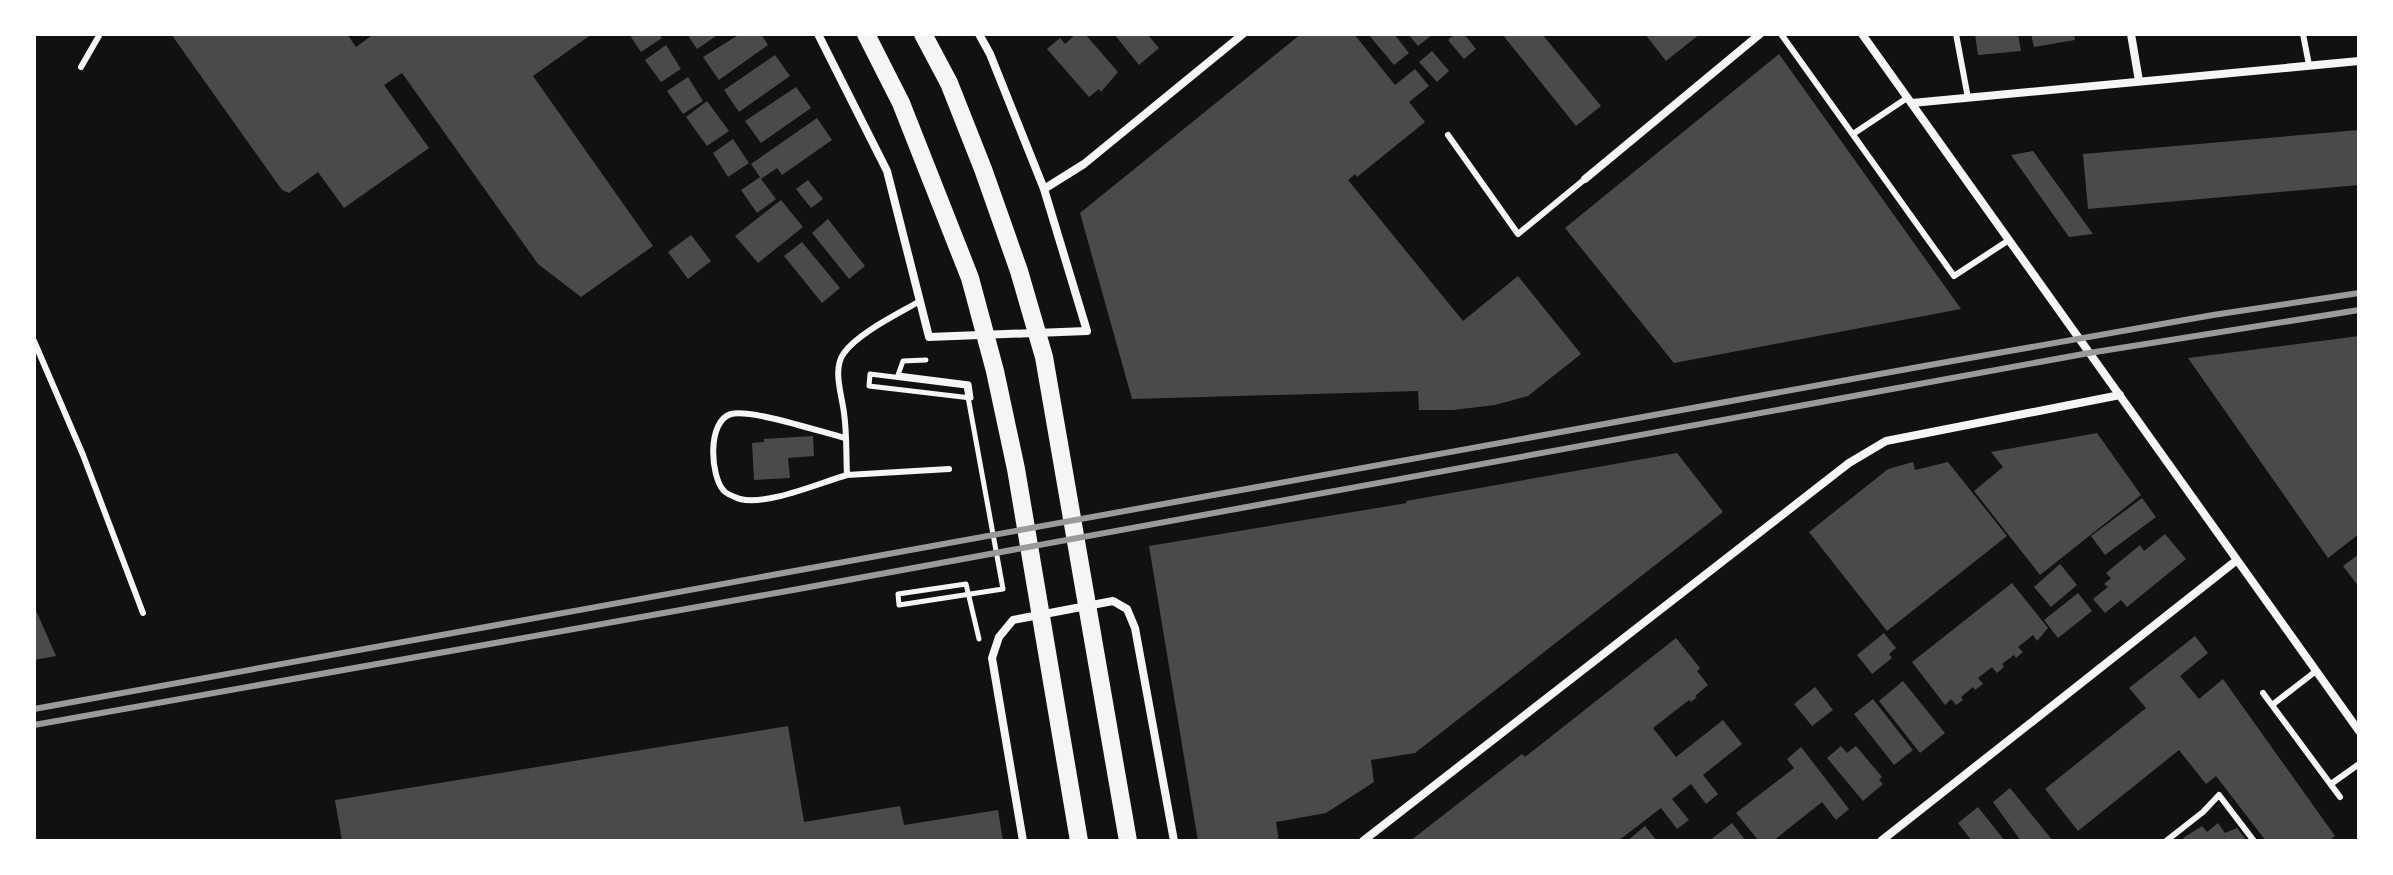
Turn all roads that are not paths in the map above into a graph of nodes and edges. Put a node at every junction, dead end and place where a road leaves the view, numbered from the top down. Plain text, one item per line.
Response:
1 (100, 34) edge
2 (818, 34) edge
3 (866, 34) edge
4 (923, 34) edge
5 (979, 34) edge
6 (1243, 34) edge
7 (1760, 34) edge
8 (1781, 34) edge
9 (1862, 34) edge
10 (1956, 34) edge
11 (2131, 34) edge
12 (2303, 34) edge
13 (2359, 61) edge
14 (2309, 65) junction
15 (81, 67) dead end
16 (2139, 81) junction
17 (1968, 98) junction
18 (1909, 100) junction
19 (1853, 134) junction
20 (1448, 135) dead end
21 (1585, 179) joint
22 (1044, 189) junction
23 (2009, 240) junction
24 (920, 301) junction
25 (34, 341) edge
26 (2120, 395) junction
27 (845, 438) junction
28 (949, 469) dead end
29 (847, 475) junction
30 (2237, 560) junction
31 (143, 613) dead end
32 (2316, 671) junction
33 (2263, 693) dead end
34 (2272, 705) junction
35 (2359, 731) edge
36 (2359, 764) edge
37 (2331, 784) junction
38 (2340, 797) dead end
39 (1023, 841) edge
40 (1079, 841) edge
41 (1128, 841) edge
42 (1174, 841) edge
43 (1363, 841) edge
44 (1881, 841) edge
45 (2166, 841) edge
46 (2254, 841) edge

1 - 15 lane
2 - 24 street
3 - 40 main road
4 - 41 main road
5 - 22 street
6 - 22 street
7 - 21 street
8 - 19 lane
9 - 18 street
10 - 17 lane
11 - 16 street
12 - 14 lane
13 - 14 street
14 - 16 street
16 - 17 street
17 - 18 street
18 - 19 lane
18 - 23 street
19 - 23 lane
20 - 21 lane
22 - 24 street
23 - 26 street
24 - 27 lane
25 - 31 lane
26 - 30 street
26 - 43 street
27 - 29 lane
27 - 29 lane
28 - 29 lane
30 - 32 street
30 - 44 street
32 - 34 lane
32 - 35 street
33 - 34 lane
34 - 37 lane
36 - 37 lane
37 - 38 lane
39 - 42 street
45 - 46 lane

